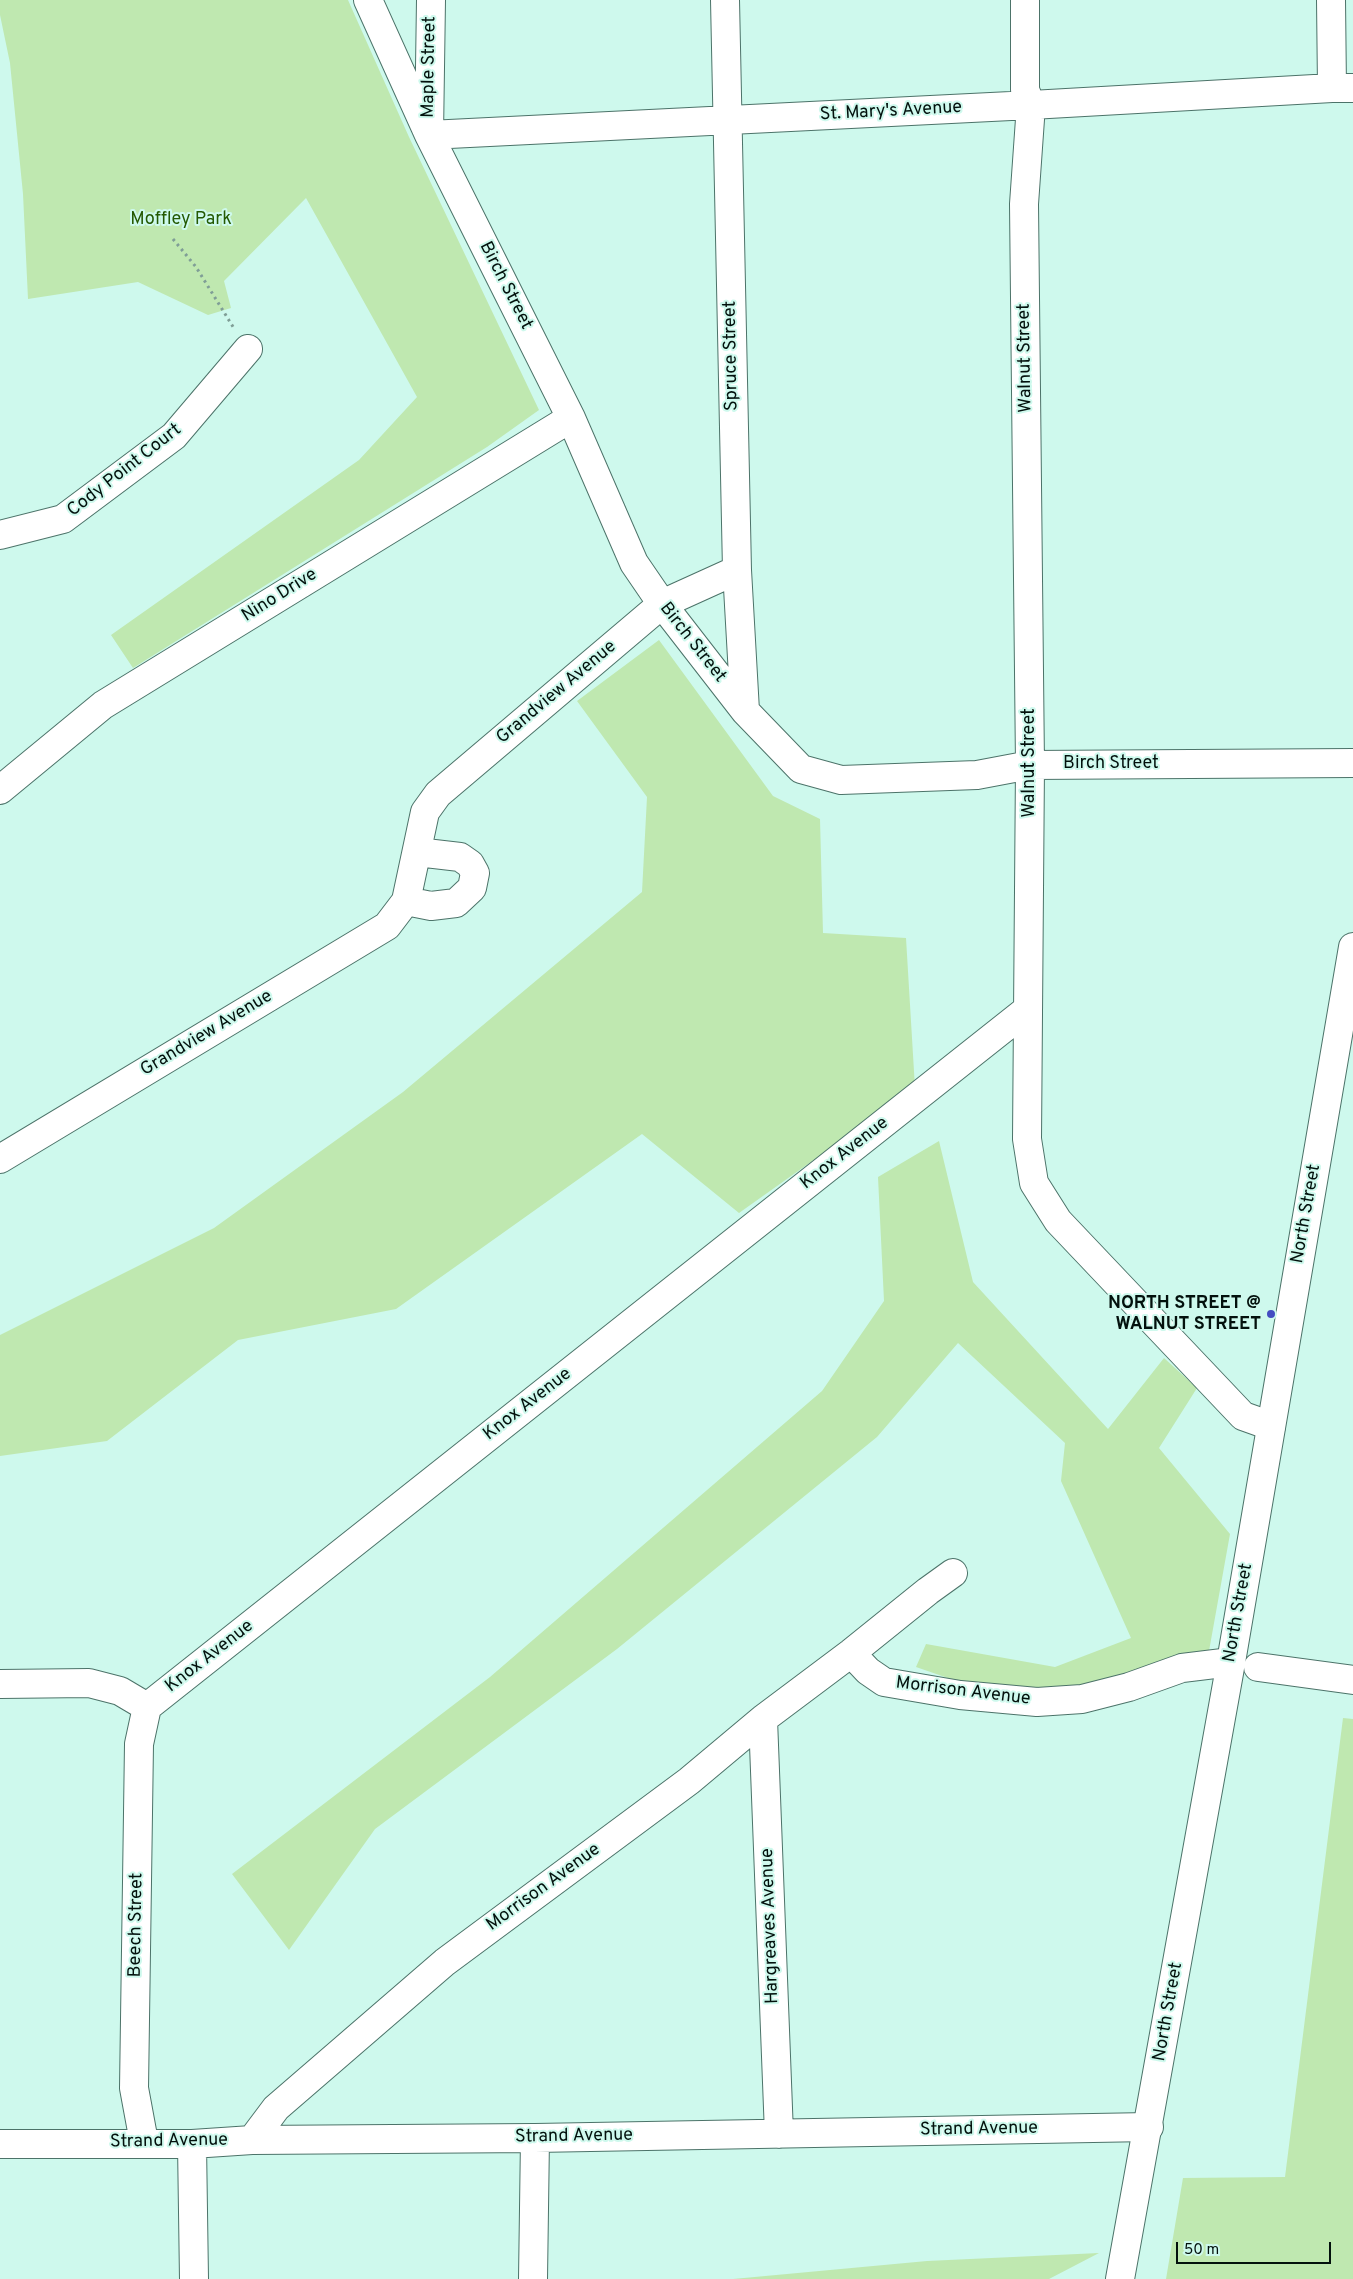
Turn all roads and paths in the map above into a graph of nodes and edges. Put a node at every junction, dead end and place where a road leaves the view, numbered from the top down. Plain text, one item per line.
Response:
1 (368, 0) edge
2 (431, 0) edge
3 (725, 0) edge
4 (1025, 0) edge
5 (1331, 0) edge
6 (1342, 88) edge
7 (1031, 105) junction
8 (727, 120) junction
9 (429, 135) junction
10 (172, 238) dead end
11 (248, 349) joint
12 (571, 418) junction
13 (0, 534) edge
14 (737, 570) junction
15 (662, 604) junction
16 (746, 711) junction
17 (1353, 763) edge
18 (1030, 765) junction
19 (0, 790) edge
20 (417, 852) junction
21 (406, 902) junction
22 (1353, 947) edge
23 (1028, 1009) junction
24 (0, 1159) edge
25 (1271, 1426) junction
26 (953, 1573) dead end
27 (851, 1654) junction
28 (1231, 1662) junction
29 (1258, 1667) dead end
30 (1353, 1680) edge
31 (0, 1684) edge
32 (147, 1707) junction
33 (762, 1718) junction
34 (1149, 2127) junction
35 (779, 2134) junction
36 (535, 2138) junction
37 (252, 2140) junction
38 (144, 2142) junction
39 (0, 2144) edge
40 (192, 2144) junction
41 (194, 2279) edge
42 (533, 2279) edge
43 (1120, 2279) edge

1 - 9 street, Birch Street
2 - 9 street, Maple Street
3 - 8 street, Spruce Street
4 - 7 street, Walnut Street
5 - 6 street
6 - 7 street, St. Mary's Avenue
7 - 8 street, St. Mary's Avenue
7 - 18 street, Walnut Street
8 - 9 street, St. Mary's Avenue
8 - 14 street, Spruce Street
9 - 12 street, Birch Street
10 - 11 path
11 - 13 street, Cody Point Court
12 - 15 street, Birch Street
12 - 19 street, Nino Drive
14 - 15 street, Grandview Avenue
14 - 16 street, Spruce Street
15 - 16 street, Birch Street
15 - 20 street, Grandview Avenue
16 - 18 street, Birch Street
17 - 18 street, Birch Street
18 - 23 street, Walnut Street
20 - 21 street, Grandview Avenue
20 - 21 street
21 - 24 street, Grandview Avenue
22 - 25 street, North Street
23 - 25 street, Walnut Street
23 - 32 street, Knox Avenue
25 - 28 street, North Street
26 - 27 street, Morrison Avenue
27 - 28 street, Morrison Avenue
27 - 33 street, Morrison Avenue
28 - 34 street, North Street
29 - 30 street
31 - 32 street
32 - 38 street, Beech Street
33 - 35 street, Hargreaves Avenue
33 - 37 street, Morrison Avenue
34 - 35 street, Strand Avenue
34 - 43 street, North Street
35 - 36 street, Strand Avenue
36 - 37 street, Strand Avenue
36 - 42 street
37 - 40 street, Strand Avenue
38 - 39 street, Strand Avenue
38 - 40 street, Strand Avenue
40 - 41 street

